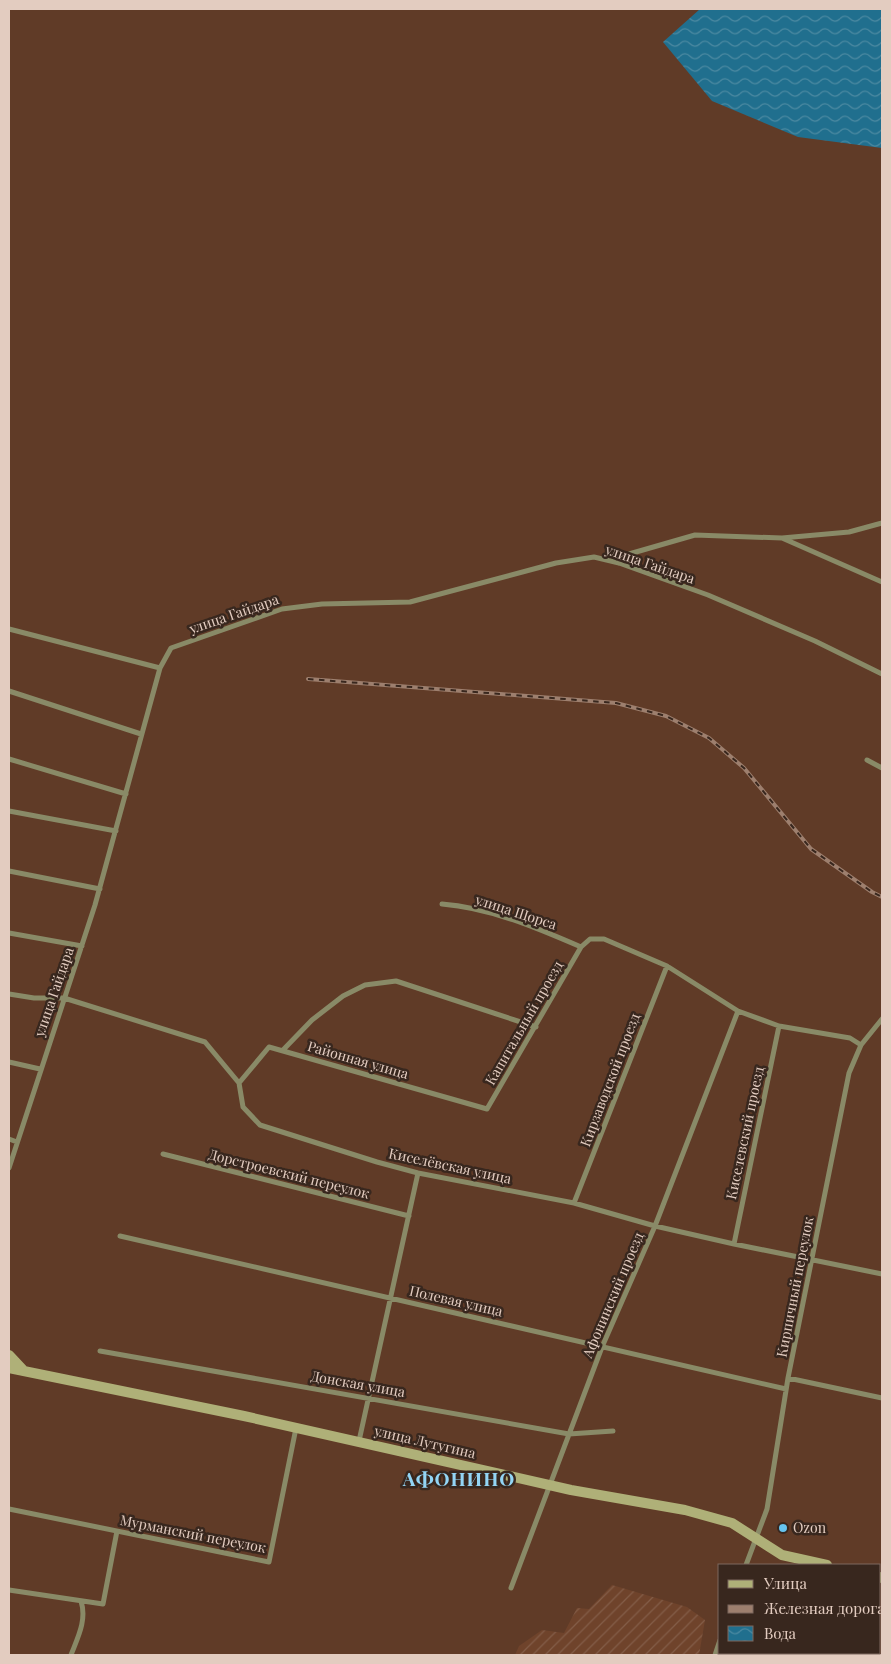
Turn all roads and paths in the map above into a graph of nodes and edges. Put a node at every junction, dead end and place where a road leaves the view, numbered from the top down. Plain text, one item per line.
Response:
1 (882, 523) edge
2 (782, 538) junction
3 (619, 563) junction
4 (882, 582) edge
5 (9, 629) edge
6 (160, 668) junction
7 (882, 674) edge
8 (9, 690) edge
9 (141, 734) junction
10 (9, 759) edge
11 (867, 760) dead end
12 (882, 768) edge
13 (126, 794) junction
14 (9, 811) edge
15 (116, 831) junction
16 (9, 871) edge
17 (100, 889) junction
18 (442, 904) dead end
19 (9, 933) edge
20 (82, 946) junction
21 (581, 947) junction
22 (667, 966) junction
23 (9, 994) edge
24 (64, 998) junction
25 (738, 1011) junction
26 (882, 1019) edge
27 (778, 1026) junction
28 (536, 1027) junction
29 (861, 1045) junction
30 (283, 1050) junction
31 (9, 1062) edge
32 (40, 1069) junction
33 (239, 1083) junction
34 (486, 1109) joint
35 (9, 1139) edge
36 (17, 1142) junction
37 (163, 1154) dead end
38 (9, 1168) edge
39 (418, 1173) junction
40 (574, 1203) junction
41 (409, 1216) junction
42 (655, 1226) junction
43 (120, 1236) dead end
44 (734, 1244) junction
45 (812, 1259) junction
46 (882, 1274) edge
47 (391, 1298) junction
48 (602, 1346) junction
49 (100, 1351) dead end
50 (9, 1355) edge
51 (9, 1368) edge
52 (25, 1372) junction
53 (788, 1378) junction
54 (786, 1389) junction
55 (370, 1397) junction
56 (882, 1398) edge
57 (296, 1427) junction
58 (612, 1431) dead end
59 (569, 1434) junction
60 (359, 1441) junction
61 (550, 1484) junction
62 (9, 1509) edge
63 (117, 1531) junction
64 (758, 1538) junction
65 (746, 1564) edge
66 (822, 1564) edge
67 (511, 1588) dead end
68 (9, 1590) edge
69 (82, 1601) junction
70 (71, 1655) edge

1 - 2 street
2 - 3 street
2 - 4 street
3 - 6 street, улица Гайдара
3 - 7 street, улица Гайдара
5 - 6 street
6 - 9 street, улица Гайдара
8 - 9 street
9 - 13 street, улица Гайдара
10 - 13 street
11 - 12 street
13 - 15 street, улица Гайдара
14 - 15 street
15 - 17 street, улица Гайдара
16 - 17 street
17 - 20 street, улица Гайдара
18 - 21 street, улица Щорса
19 - 20 street
20 - 24 street, улица Гайдара
21 - 22 street
21 - 28 street, Капитальный проезд
22 - 25 street
22 - 40 street, Кирзаводской проезд
23 - 24 street, Киселёвская улица
24 - 32 street, улица Гайдара
24 - 33 street, Киселёвская улица
25 - 27 street
25 - 42 street, Афонинский проезд
26 - 29 street, Кирпичный переулок
27 - 29 street
27 - 44 street, Киселевский проезд
28 - 30 street
28 - 34 street, Капитальный проезд
29 - 45 street, Кирпичный переулок
30 - 33 street
30 - 34 street, Районная улица
31 - 32 street
32 - 36 street, улица Гайдара
33 - 39 street, Киселёвская улица
35 - 36 street
36 - 38 street, улица Гайдара
37 - 41 street, Дорстроевский переулок
39 - 40 street, Киселёвская улица
39 - 41 street
40 - 42 street, Киселёвская улица
41 - 47 street
42 - 44 street, Киселёвская улица
42 - 48 street, Афонинский проезд
43 - 47 street, Полевая улица
44 - 45 street, Киселёвская улица
45 - 46 street, Киселёвская улица
45 - 53 street, Кирпичный переулок
47 - 48 street, Полевая улица
47 - 55 street
48 - 54 street, Полевая улица
48 - 59 street, Афонинский проезд
49 - 55 street, Донская улица
50 - 52 main road
51 - 52 main road, улица Лутугина
52 - 57 main road, улица Лутугина
53 - 54 street, Кирпичный переулок
53 - 56 street
54 - 64 street, Кирпичный переулок
55 - 59 street, Донская улица
55 - 60 street
57 - 60 main road, улица Лутугина
57 - 63 street, Мурманский переулок
58 - 59 street, Донская улица
59 - 61 street, Афонинский проезд
60 - 61 main road, улица Лутугина
61 - 64 main road, улица Лутугина
61 - 67 street, Афонинский проезд
62 - 63 street, Мурманский переулок
63 - 69 street
64 - 65 street, Кирпичный переулок
64 - 66 main road, улица Лутугина
68 - 69 street
69 - 70 street

